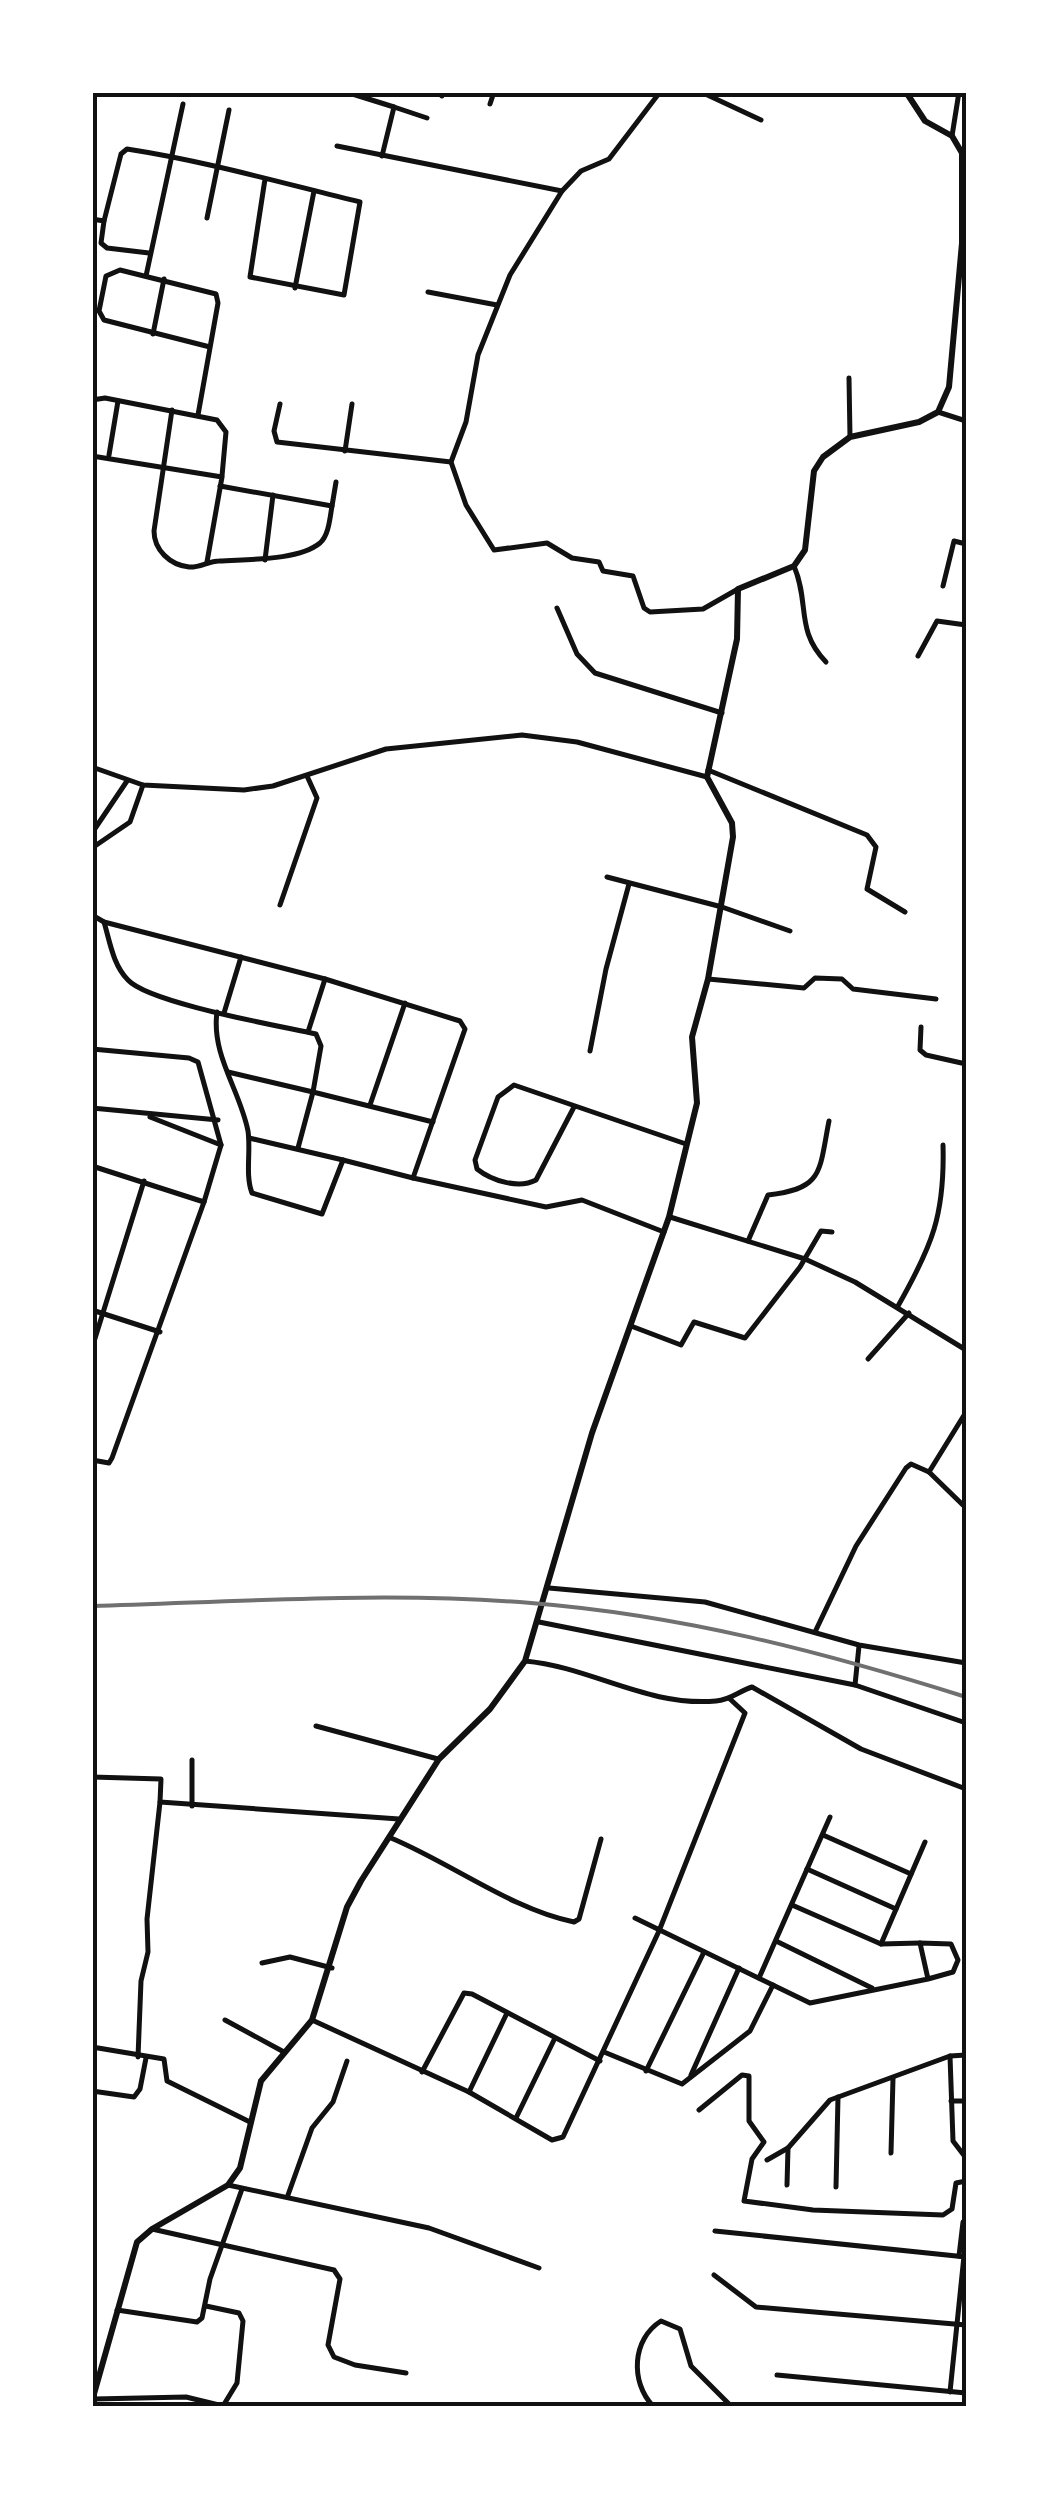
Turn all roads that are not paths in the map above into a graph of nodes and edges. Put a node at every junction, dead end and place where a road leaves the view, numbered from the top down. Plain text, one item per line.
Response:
1 (346, 92) edge
2 (494, 92) edge
3 (660, 92) edge
4 (701, 92) edge
5 (724, 92) edge
6 (906, 92) edge
7 (959, 92) edge
8 (717, 102) junction
9 (182, 104) dead end
10 (490, 104) dead end
11 (394, 107) junction
12 (229, 110) dead end
13 (426, 118) dead end
14 (761, 120) dead end
15 (952, 136) junction
16 (963, 142) edge
17 (337, 146) dead end
18 (170, 156) junction
19 (382, 156) junction
20 (217, 167) junction
21 (265, 179) junction
22 (314, 191) junction
23 (562, 191) junction
24 (206, 218) dead end
25 (92, 219) edge
26 (104, 220) junction
27 (149, 253) junction
28 (146, 276) junction
29 (164, 280) junction
30 (295, 288) junction
31 (428, 292) dead end
32 (497, 305) junction
33 (153, 334) junction
34 (210, 347) junction
35 (849, 378) dead end
36 (92, 400) edge
37 (118, 400) junction
38 (280, 404) dead end
39 (352, 404) dead end
40 (172, 410) junction
41 (938, 412) junction
42 (198, 415) junction
43 (966, 421) edge
44 (850, 438) junction
45 (345, 450) junction
46 (109, 455) junction
47 (92, 456) edge
48 (451, 462) junction
49 (164, 465) junction
50 (222, 477) junction
51 (336, 482) dead end
52 (220, 486) junction
53 (274, 495) junction
54 (332, 506) junction
55 (966, 544) edge
56 (265, 560) junction
57 (206, 562) junction
58 (794, 566) junction
59 (942, 586) dead end
60 (738, 589) junction
61 (556, 608) dead end
62 (966, 626) edge
63 (918, 656) dead end
64 (826, 662) dead end
65 (722, 713) junction
66 (92, 767) edge
67 (708, 774) junction
68 (308, 776) junction
69 (127, 781) junction
70 (143, 785) junction
71 (92, 833) edge
72 (92, 848) edge
73 (606, 877) dead end
74 (630, 883) junction
75 (280, 905) dead end
76 (722, 907) junction
77 (905, 912) dead end
78 (92, 915) edge
79 (104, 922) junction
80 (790, 931) dead end
81 (241, 957) junction
82 (325, 979) junction
83 (708, 979) junction
84 (936, 999) dead end
85 (405, 1003) junction
86 (221, 1012) junction
87 (921, 1027) dead end
88 (308, 1032) junction
89 (92, 1050) edge
90 (590, 1051) dead end
91 (966, 1064) edge
92 (228, 1072) junction
93 (313, 1092) junction
94 (370, 1105) junction
95 (574, 1107) junction
96 (92, 1108) edge
97 (147, 1116) junction
98 (218, 1120) junction
99 (432, 1122) junction
100 (829, 1122) dead end
101 (249, 1138) junction
102 (687, 1144) junction
103 (221, 1145) junction
104 (943, 1145) dead end
105 (298, 1148) junction
106 (343, 1160) junction
107 (92, 1166) edge
108 (413, 1178) junction
109 (144, 1181) junction
110 (204, 1202) junction
111 (669, 1217) junction
112 (665, 1232) junction
113 (832, 1232) dead end
114 (748, 1241) junction
115 (804, 1259) junction
116 (898, 1306) junction
117 (92, 1310) edge
118 (910, 1313) junction
119 (105, 1314) junction
120 (631, 1326) junction
121 (160, 1332) junction
122 (92, 1348) edge
123 (966, 1350) edge
124 (868, 1359) dead end
125 (966, 1412) edge
126 (92, 1460) edge
127 (929, 1472) junction
128 (966, 1508) edge
129 (548, 1588) junction
130 (539, 1622) junction
131 (815, 1632) junction
132 (859, 1645) junction
133 (525, 1661) junction
134 (966, 1663) edge
135 (855, 1685) junction
136 (730, 1699) junction
137 (966, 1724) edge
138 (316, 1726) dead end
139 (439, 1759) junction
140 (192, 1760) dead end
141 (92, 1778) edge
142 (966, 1789) edge
143 (160, 1802) junction
144 (192, 1806) junction
145 (830, 1817) dead end
146 (402, 1819) junction
147 (823, 1834) junction
148 (391, 1838) junction
149 (601, 1839) dead end
150 (925, 1842) dead end
151 (807, 1869) junction
152 (911, 1874) junction
153 (792, 1906) junction
154 (896, 1909) junction
155 (635, 1918) dead end
156 (658, 1931) junction
157 (776, 1941) junction
158 (920, 1943) junction
159 (882, 1944) junction
160 (704, 1952) junction
161 (262, 1963) dead end
162 (332, 1968) junction
163 (739, 1968) junction
164 (759, 1978) junction
165 (928, 1979) junction
166 (772, 1985) junction
167 (875, 1989) junction
168 (507, 2013) junction
169 (225, 2020) dead end
170 (312, 2020) junction
171 (555, 2039) junction
172 (92, 2047) edge
173 (286, 2052) junction
174 (604, 2052) junction
175 (950, 2056) junction
176 (966, 2056) edge
177 (138, 2057) junction
178 (146, 2058) junction
179 (600, 2060) junction
180 (347, 2062) dead end
181 (646, 2071) junction
182 (422, 2072) junction
183 (894, 2078) junction
184 (689, 2080) junction
185 (92, 2090) edge
186 (469, 2092) junction
187 (838, 2097) junction
188 (951, 2101) junction
189 (966, 2101) edge
190 (699, 2110) dead end
191 (516, 2118) junction
192 (253, 2123) junction
193 (788, 2148) junction
194 (891, 2153) dead end
195 (966, 2158) edge
196 (768, 2160) dead end
197 (966, 2181) edge
198 (228, 2184) junction
199 (786, 2186) dead end
200 (836, 2188) dead end
201 (242, 2189) junction
202 (288, 2195) junction
203 (963, 2222) dead end
204 (152, 2228) junction
205 (715, 2232) dead end
206 (222, 2243) junction
207 (963, 2256) edge
208 (539, 2268) dead end
209 (714, 2275) dead end
210 (206, 2306) junction
211 (118, 2310) junction
212 (957, 2324) junction
213 (966, 2325) edge
214 (406, 2373) dead end
215 (777, 2375) dead end
216 (950, 2392) junction
217 (966, 2393) edge
218 (93, 2400) edge
219 (224, 2406) edge
220 (653, 2406) edge
221 (731, 2406) edge

1 - 11 street
2 - 10 street
3 - 23 street
4 - 8 street
5 - 8 street
6 - 15 main road
7 - 15 street
8 - 14 street
9 - 18 street
11 - 13 street
11 - 19 street
12 - 20 street
15 - 16 main road
16 - 41 main road
17 - 19 street
18 - 20 street
18 - 26 street
18 - 27 street
19 - 23 street
20 - 21 street
20 - 24 street
21 - 22 street
21 - 30 street
22 - 30 street
22 - 30 street
23 - 32 street
25 - 26 street
26 - 27 street
27 - 28 street
28 - 29 street
28 - 33 street
29 - 33 street
29 - 34 street
31 - 32 street
32 - 48 street
33 - 34 street
34 - 42 street
35 - 44 street
36 - 37 street
37 - 40 street
37 - 46 street
38 - 45 street
39 - 45 street
40 - 42 street
40 - 49 street
41 - 43 street
41 - 44 main road
42 - 50 street
44 - 58 main road
45 - 48 street
46 - 47 street
46 - 49 street
48 - 60 street
49 - 50 street
49 - 57 street
50 - 52 street
51 - 54 street
52 - 53 street
52 - 57 street
53 - 54 street
53 - 56 street
54 - 56 street
55 - 59 street
56 - 57 street
58 - 60 main road
58 - 64 street
60 - 65 main road
61 - 65 street
62 - 63 street
65 - 67 main road
66 - 69 street
67 - 68 street
67 - 76 main road
67 - 77 street
68 - 70 street
68 - 75 street
69 - 70 street
69 - 71 street
70 - 72 street
73 - 74 street
74 - 76 street
74 - 90 street
76 - 80 street
76 - 83 main road
78 - 79 street
79 - 81 street
79 - 86 street
81 - 82 street
81 - 86 street
82 - 85 street
82 - 88 street
83 - 84 street
83 - 102 main road
85 - 94 street
85 - 99 street
86 - 88 street
86 - 92 street
87 - 91 street
88 - 93 street
89 - 98 street
92 - 93 street
92 - 101 street
93 - 94 street
93 - 105 street
94 - 99 street
95 - 95 street
95 - 102 street
96 - 97 street
97 - 98 street
97 - 103 street
98 - 103 street
99 - 108 street
100 - 114 street
101 - 105 street
101 - 106 street
102 - 111 main road
103 - 110 street
104 - 116 street
105 - 106 street
106 - 108 street
107 - 109 street
108 - 112 street
109 - 110 street
109 - 119 street
110 - 121 street
111 - 112 main road
111 - 114 street
112 - 120 main road
113 - 115 street
114 - 115 street
115 - 116 street
115 - 120 street
116 - 118 street
117 - 119 street
118 - 123 street
118 - 124 street
119 - 121 street
119 - 122 street
120 - 129 main road
121 - 126 street
125 - 127 street
127 - 128 street
127 - 131 street
129 - 130 main road
129 - 131 street
130 - 133 main road
130 - 135 street
131 - 132 street
132 - 134 street
132 - 135 street
133 - 136 street
133 - 139 main road
135 - 137 street
136 - 142 street
136 - 156 street
138 - 139 street
139 - 146 main road
140 - 144 street
141 - 143 street
143 - 144 street
143 - 177 street
144 - 146 street
145 - 147 street
146 - 148 main road
147 - 151 street
147 - 152 street
148 - 149 street
148 - 162 main road
150 - 152 street
151 - 153 street
151 - 154 street
152 - 154 street
153 - 157 street
153 - 159 street
154 - 159 street
155 - 156 street
156 - 160 street
156 - 174 street
157 - 164 street
157 - 167 street
158 - 159 street
158 - 165 street
158 - 165 street
160 - 163 street
160 - 181 street
161 - 162 street
162 - 170 main road
163 - 164 street
163 - 184 street
164 - 166 street
165 - 167 street
166 - 167 street
166 - 184 street
168 - 171 street
168 - 182 street
168 - 186 street
169 - 173 street
170 - 173 main road
170 - 182 street
171 - 179 street
171 - 191 street
172 - 177 street
173 - 192 main road
174 - 179 street
174 - 181 street
175 - 176 street
175 - 183 street
175 - 188 street
177 - 178 street
178 - 185 street
178 - 192 street
179 - 191 street
180 - 202 street
181 - 184 street
182 - 186 street
183 - 187 street
183 - 194 street
186 - 191 street
187 - 193 street
187 - 200 street
188 - 189 street
188 - 195 street
190 - 197 street
192 - 198 main road
193 - 196 street
193 - 199 street
198 - 201 street
198 - 204 main road
201 - 202 street
201 - 206 street
202 - 208 street
203 - 207 street
204 - 206 street
204 - 211 main road
205 - 207 street
206 - 210 street
206 - 214 street
207 - 212 street
209 - 212 street
210 - 211 street
210 - 219 street
211 - 218 main road
212 - 213 street
212 - 216 street
215 - 216 street
216 - 217 street
218 - 219 street
220 - 221 street

